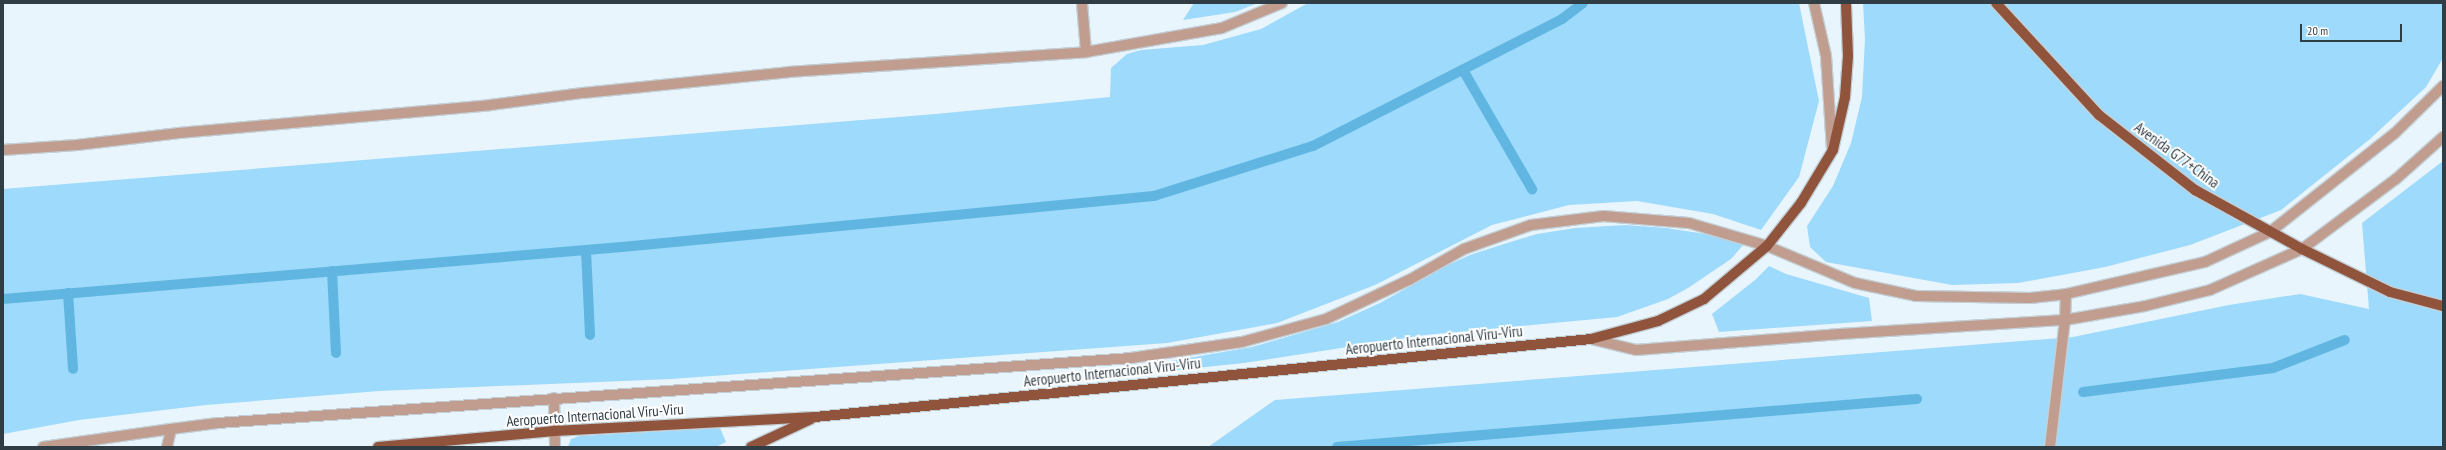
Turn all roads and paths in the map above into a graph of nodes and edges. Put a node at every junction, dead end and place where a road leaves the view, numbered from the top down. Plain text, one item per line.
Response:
1 (1082, 3) edge
2 (1282, 3) edge
3 (1814, 3) edge
4 (1846, 3) edge
5 (1996, 3) edge
6 (1086, 52) junction
7 (2443, 86) edge
8 (2443, 137) edge
9 (3, 150) edge
10 (1832, 150) junction
11 (2270, 232) junction
12 (1767, 246) junction
13 (2302, 249) junction
14 (2066, 294) junction
15 (2443, 306) edge
16 (2065, 320) junction
17 (1591, 339) junction
18 (554, 398) junction
19 (815, 417) junction
20 (171, 429) junction
21 (554, 431) junction
22 (44, 447) edge
23 (167, 447) edge
24 (378, 447) edge
25 (554, 447) edge
26 (751, 447) edge
27 (2050, 447) edge

1 - 6 lane
2 - 6 lane
3 - 10 lane
4 - 10 main road, Aeropuerto Internacional Viru-Viru
5 - 11 main road, Avenida G77+China
6 - 9 lane
7 - 11 lane
8 - 13 lane
10 - 12 main road, Aeropuerto Internacional Viru-Viru
11 - 13 main road, Avenida G77+China
11 - 14 lane
12 - 14 lane
12 - 17 main road, Aeropuerto Internacional Viru-Viru
12 - 18 lane
13 - 15 main road, Avenida G77+China
13 - 16 lane
14 - 16 lane
16 - 17 lane
16 - 27 lane
17 - 19 main road, Aeropuerto Internacional Viru-Viru
18 - 20 lane
18 - 21 lane
19 - 21 main road, Aeropuerto Internacional Viru-Viru
19 - 26 main road, Aeropuerto Internacional Viru-Viru
20 - 22 lane
20 - 23 lane
21 - 24 main road, Aeropuerto Internacional Viru-Viru
21 - 25 lane

